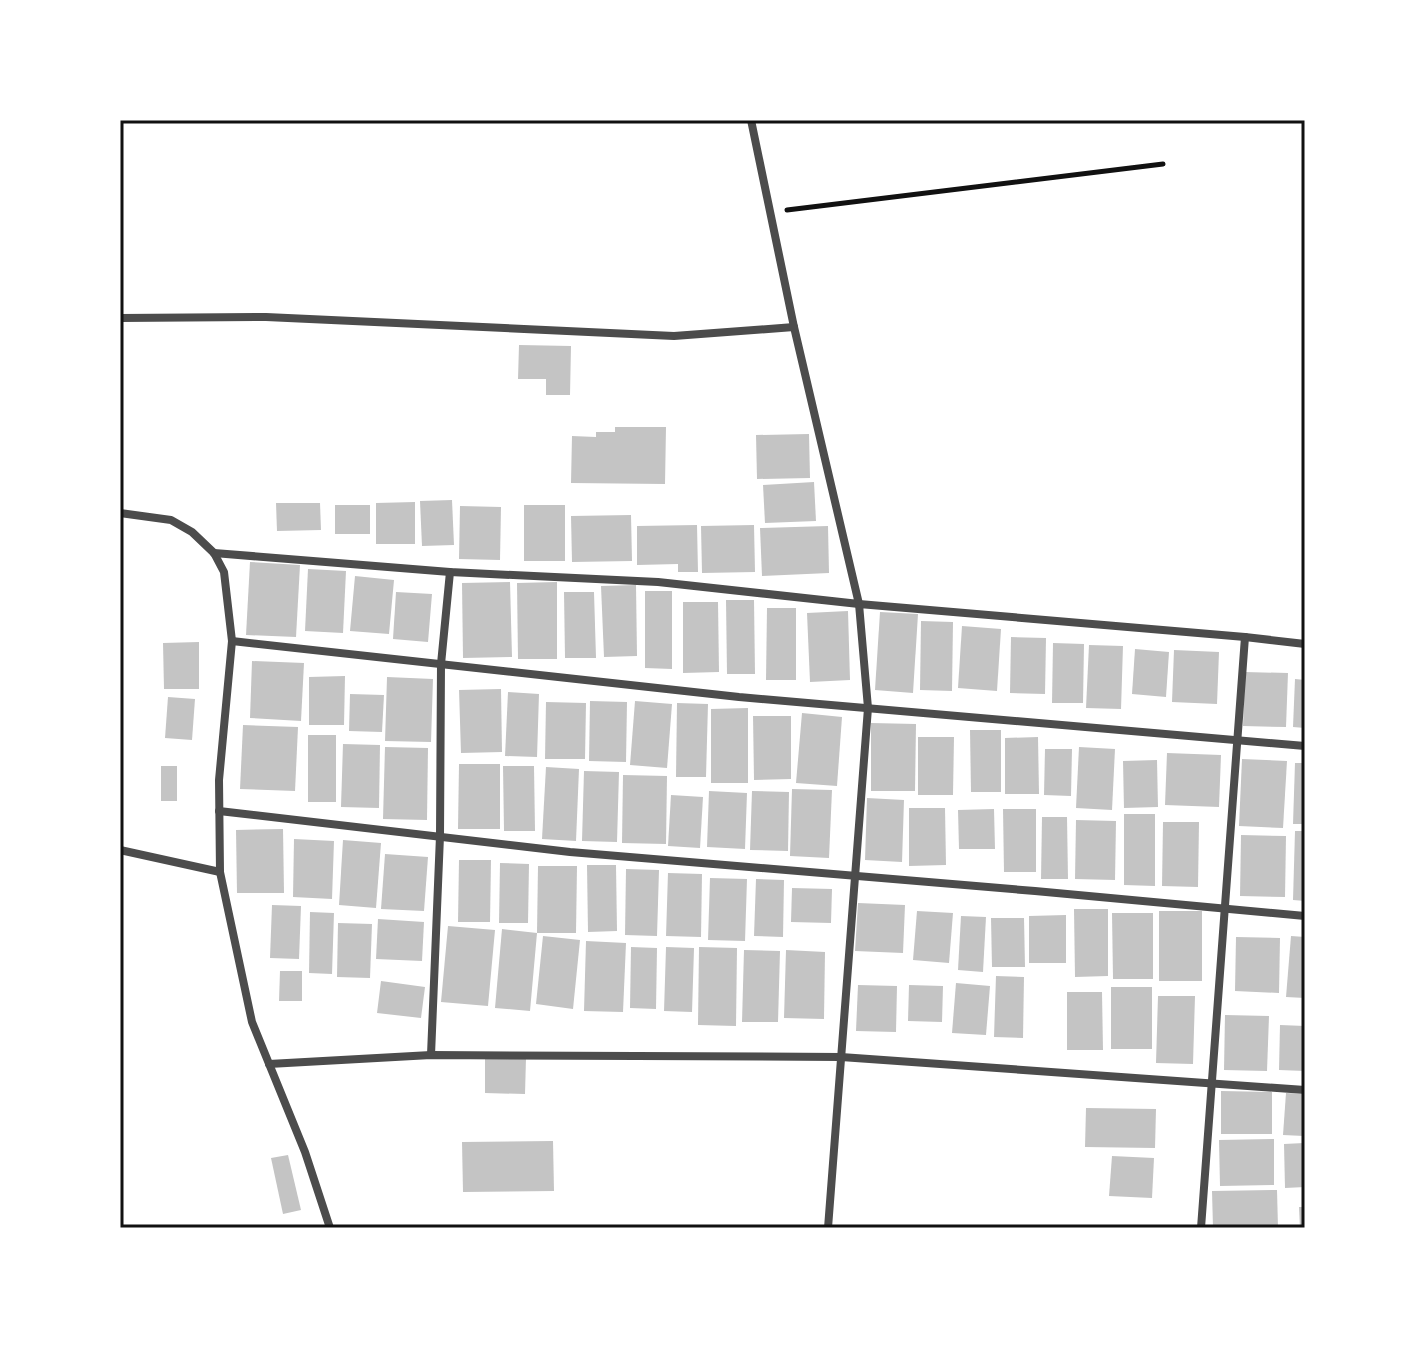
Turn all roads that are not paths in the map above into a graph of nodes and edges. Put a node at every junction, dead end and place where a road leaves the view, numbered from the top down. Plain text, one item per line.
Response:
1 (751, 120) edge
2 (120, 318) edge
3 (794, 327) junction
4 (120, 513) edge
5 (214, 553) junction
6 (450, 572) junction
7 (859, 604) junction
8 (1245, 637) junction
9 (232, 641) junction
10 (1305, 644) edge
11 (441, 664) junction
12 (868, 708) junction
13 (1237, 741) junction
14 (1305, 746) edge
15 (219, 811) junction
16 (440, 836) junction
17 (120, 850) edge
18 (220, 872) junction
19 (855, 876) junction
20 (1224, 909) junction
21 (1305, 916) edge
22 (431, 1055) junction
23 (841, 1057) junction
24 (269, 1064) junction
25 (1211, 1083) junction
26 (1305, 1090) edge
27 (330, 1228) edge
28 (828, 1228) edge
29 (1201, 1228) edge

1 - 3 street
2 - 3 street
3 - 7 street
4 - 5 street
5 - 6 street
5 - 9 street
6 - 7 street
6 - 11 street
7 - 8 street
7 - 12 street
8 - 10 street
8 - 13 street
9 - 11 street
9 - 15 street
11 - 12 street
11 - 16 street
12 - 13 street
12 - 19 street
13 - 14 street
13 - 20 street
15 - 16 street
15 - 18 street
16 - 19 street
16 - 22 street
17 - 18 street
18 - 24 street
19 - 20 street
19 - 23 street
20 - 21 street
20 - 25 street
22 - 23 street
22 - 24 street
23 - 25 street
23 - 28 street
24 - 27 street
25 - 26 street
25 - 29 street

